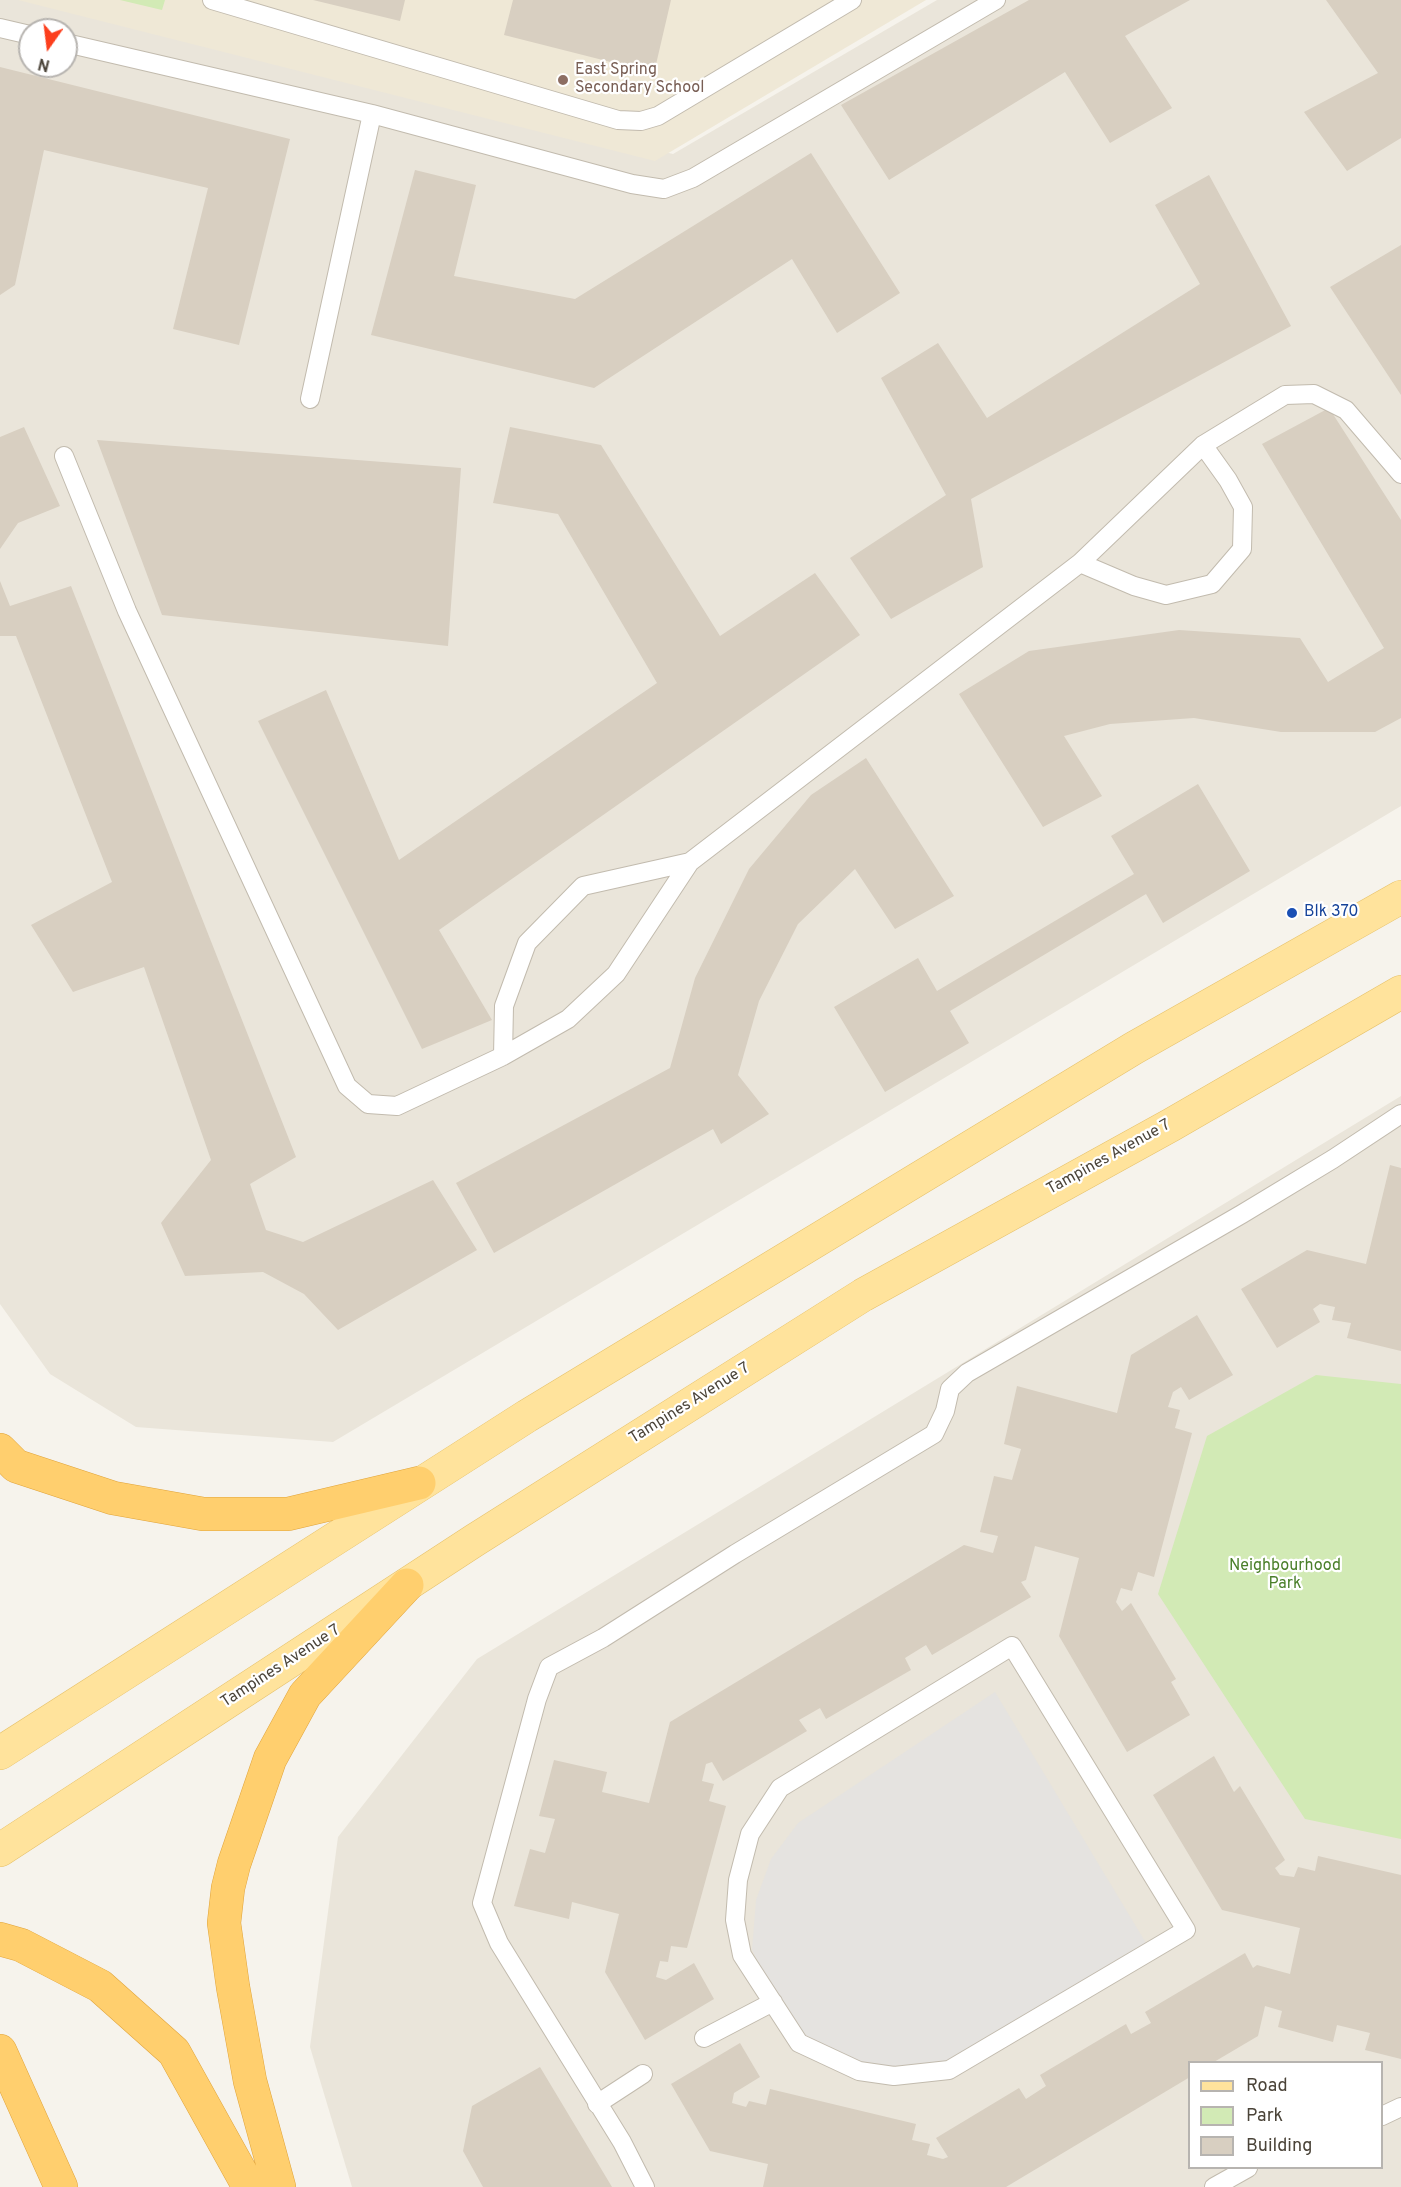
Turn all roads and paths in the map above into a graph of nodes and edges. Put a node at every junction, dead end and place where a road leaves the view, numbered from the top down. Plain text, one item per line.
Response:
1 (212, 0) edge
2 (852, 0) edge
3 (996, 0) edge
4 (0, 28) edge
5 (18, 32) edge
6 (78, 46) edge
7 (372, 114) junction
8 (310, 399) dead end
9 (1203, 445) junction
10 (64, 456) dead end
11 (1401, 474) edge
12 (1080, 563) junction
13 (690, 862) junction
14 (1401, 897) edge
15 (1401, 992) edge
16 (503, 1056) junction
17 (1401, 1114) edge
18 (0, 1450) edge
19 (419, 1483) junction
20 (407, 1585) junction
21 (0, 1753) edge
22 (0, 1850) edge
23 (0, 1939) edge
24 (773, 2002) junction
25 (704, 2038) dead end
26 (0, 2051) edge
27 (643, 2074) dead end
28 (597, 2104) junction
29 (1401, 2107) edge
30 (1383, 2116) edge
31 (1246, 2169) edge
32 (61, 2187) edge
33 (249, 2187) edge
34 (279, 2187) edge
35 (645, 2187) edge
36 (1214, 2187) edge

1 - 2 lane
3 - 7 lane
4 - 5 lane
6 - 7 lane
7 - 8 lane
9 - 11 lane
9 - 12 lane
9 - 12 lane
10 - 16 lane
12 - 13 lane
13 - 16 lane
13 - 16 lane
14 - 19 main road
15 - 20 main road, Tampines Avenue 7
17 - 28 lane
18 - 19 highway
19 - 21 main road
20 - 22 main road, Tampines Avenue 7
20 - 34 highway
23 - 33 highway
24 - 24 lane
24 - 25 lane
26 - 32 highway
27 - 28 lane
28 - 35 lane
29 - 30 lane
31 - 36 lane

